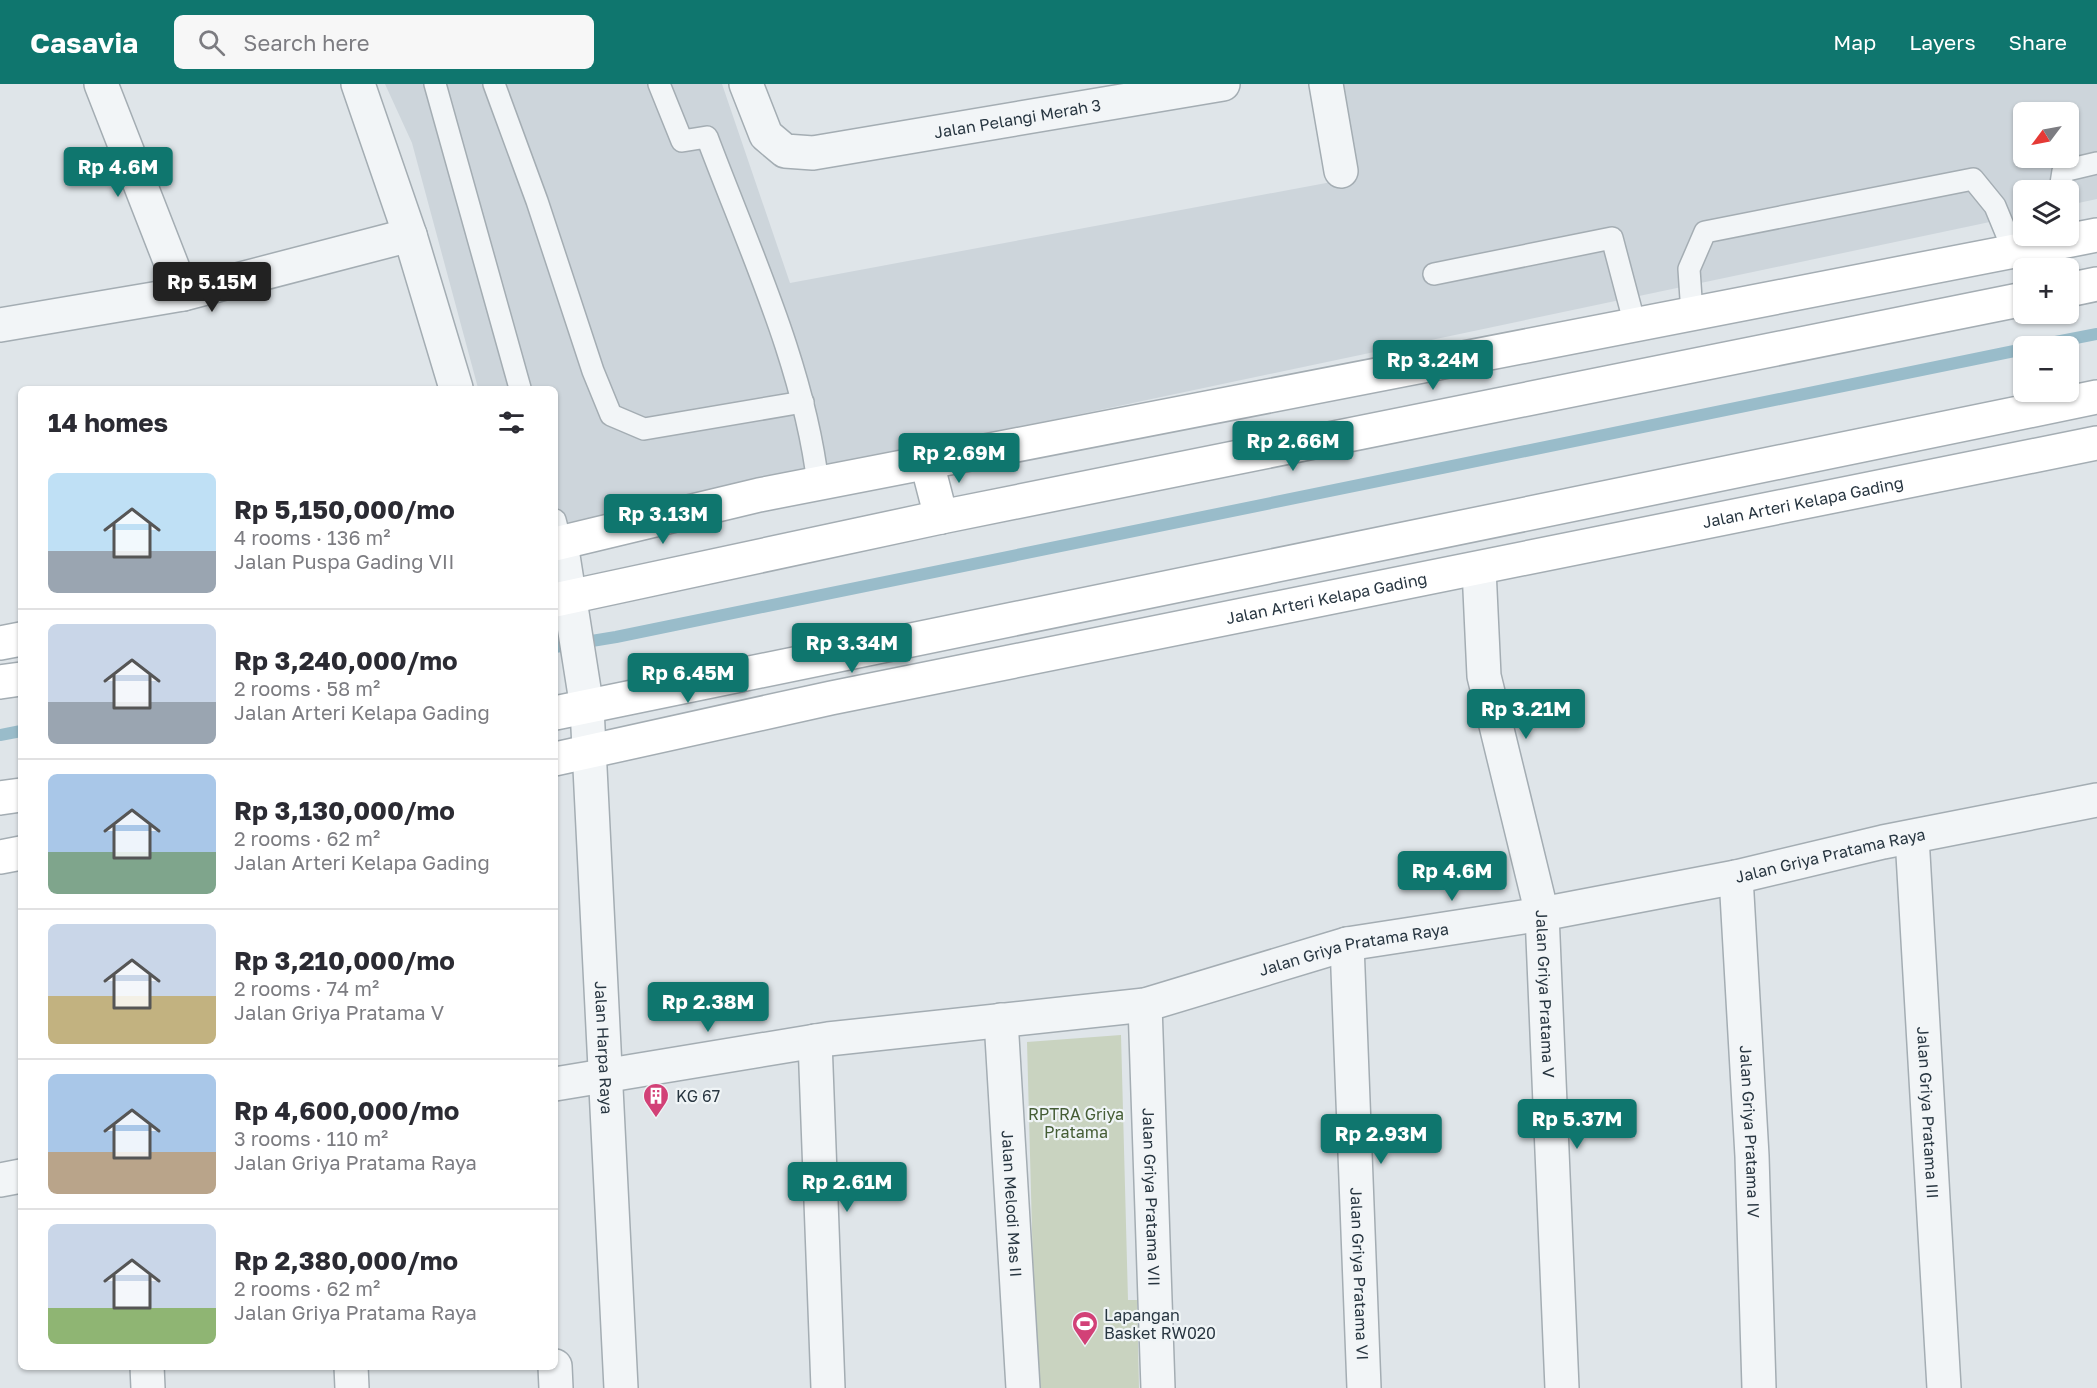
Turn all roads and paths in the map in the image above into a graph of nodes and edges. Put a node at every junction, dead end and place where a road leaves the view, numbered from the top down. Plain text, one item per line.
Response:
1 (101, 84) edge
2 (358, 84) edge
3 (435, 84) edge
4 (494, 84) edge
5 (659, 84) edge
6 (746, 84) edge
7 (1223, 84) edge
8 (1326, 84) edge
9 (2097, 163) edge
10 (1341, 171) dead end
11 (2062, 180) edge
12 (410, 235) junction
13 (2097, 235) edge
14 (2079, 237) edge
15 (2034, 246) edge
16 (2013, 252) junction
17 (1434, 274) dead end
18 (2097, 284) edge
19 (2079, 288) edge
20 (183, 294) junction
21 (2013, 301) edge
22 (1692, 314) junction
23 (0, 325) edge
24 (1635, 325) junction
25 (455, 386) edge
26 (519, 386) edge
27 (2097, 397) edge
28 (803, 402) junction
29 (2097, 443) edge
30 (927, 463) junction
31 (818, 484) junction
32 (941, 517) junction
33 (558, 536) edge
34 (558, 544) edge
35 (1479, 569) junction
36 (566, 607) edge
37 (18, 640) edge
38 (0, 643) edge
39 (824, 660) junction
40 (18, 679) edge
41 (0, 682) edge
42 (585, 692) junction
43 (831, 698) junction
44 (558, 711) edge
45 (590, 752) junction
46 (558, 758) edge
47 (18, 795) edge
48 (0, 798) edge
49 (2097, 800) edge
50 (1912, 837) junction
51 (18, 854) edge
52 (0, 857) edge
53 (1736, 876) junction
54 (1542, 914) junction
55 (1347, 944) junction
56 (1145, 1005) junction
57 (1001, 1020) junction
58 (815, 1041) junction
59 (607, 1074) junction
60 (558, 1083) edge
61 (18, 1177) edge
62 (0, 1180) edge
63 (147, 1370) edge
64 (351, 1370) edge
65 (555, 1370) edge
66 (148, 1388) edge
67 (352, 1388) edge
68 (556, 1388) edge
69 (621, 1388) edge
70 (828, 1388) edge
71 (1023, 1388) edge
72 (1158, 1388) edge
73 (1364, 1388) edge
74 (1562, 1388) edge
75 (1759, 1388) edge
76 (1944, 1388) edge

1 - 20 street
2 - 12 street
3 - 26 lane
4 - 28 lane
5 - 28 lane
6 - 7 street, Jalan Pelangi Merah 3
8 - 10 street
9 - 11 lane
12 - 20 street
12 - 25 street
13 - 14 street
15 - 16 street
16 - 22 street
16 - 22 lane
17 - 24 lane
18 - 19 street
20 - 23 street
21 - 32 street
22 - 24 street
24 - 30 street
27 - 39 street
28 - 31 lane
29 - 35 street, Jalan Arteri Kelapa Gading
30 - 31 street
30 - 32 street
31 - 33 street
32 - 36 street
34 - 36 street, Jalan Harpa Raya
35 - 43 street, Jalan Arteri Kelapa Gading
35 - 54 street, Jalan Griya Pratama V
36 - 42 street, Jalan Harpa Raya
37 - 38 street
39 - 42 street
39 - 43 street
40 - 41 street
42 - 44 street
42 - 45 street, Jalan Harpa Raya
43 - 45 street, Jalan Arteri Kelapa Gading
45 - 46 street, Jalan Arteri Kelapa Gading
45 - 59 street, Jalan Harpa Raya
47 - 48 street
49 - 50 street, Jalan Griya Pratama Raya
50 - 53 street, Jalan Griya Pratama Raya
50 - 76 street, Jalan Griya Pratama III
51 - 52 street
53 - 54 street, Jalan Griya Pratama Raya
53 - 75 street, Jalan Griya Pratama IV
54 - 55 street, Jalan Griya Pratama Raya
54 - 74 street, Jalan Griya Pratama V
55 - 56 street, Jalan Griya Pratama Raya
55 - 73 street, Jalan Griya Pratama VI
56 - 57 street, Jalan Griya Pratama Raya
56 - 72 street, Jalan Griya Pratama VII
57 - 58 street, Jalan Griya Pratama Raya
57 - 71 street, Jalan Melodi Mas II
58 - 59 street, Jalan Griya Pratama Raya
58 - 70 street
59 - 60 street, Jalan Griya Pratama Raya
59 - 69 street, Jalan Harpa Raya
61 - 62 street
63 - 66 street
64 - 67 street
65 - 68 street

